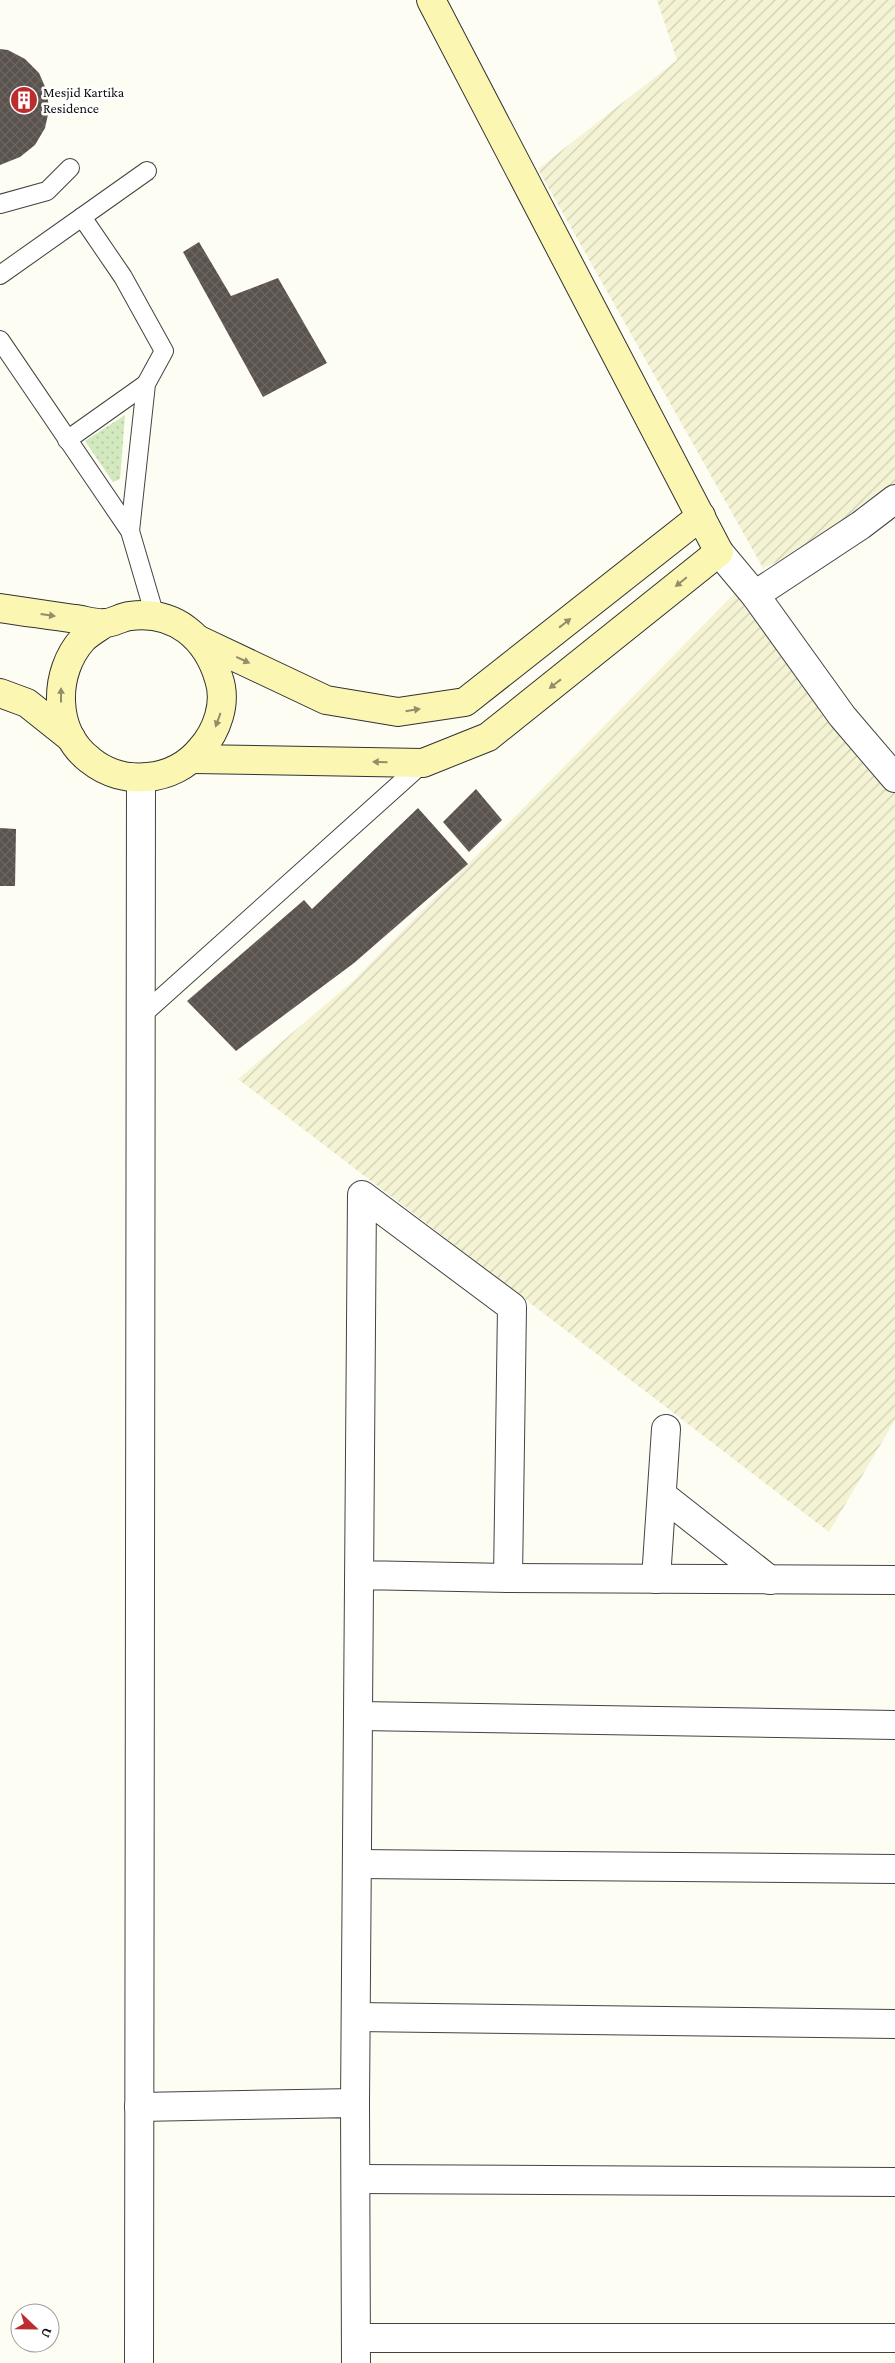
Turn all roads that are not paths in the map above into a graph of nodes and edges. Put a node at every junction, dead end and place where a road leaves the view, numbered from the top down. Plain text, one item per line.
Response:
1 (431, 0) edge
2 (70, 168) dead end
3 (147, 171) dead end
4 (0, 204) edge
5 (82, 217) junction
6 (0, 275) edge
7 (0, 340) edge
8 (146, 384) junction
9 (67, 440) junction
10 (895, 500) edge
11 (701, 516) junction
12 (130, 531) junction
13 (719, 552) junction
14 (755, 595) junction
15 (0, 608) edge
16 (155, 616) junction
17 (105, 623) junction
18 (199, 640) junction
19 (0, 693) edge
20 (71, 738) junction
21 (193, 759) junction
22 (423, 762) junction
23 (141, 778) junction
24 (895, 778) edge
25 (141, 1016) junction
26 (666, 1429) dead end
27 (662, 1495) junction
28 (360, 1575) junction
29 (508, 1578) junction
30 (656, 1579) junction
31 (770, 1580) junction
32 (895, 1580) edge
33 (360, 1716) junction
34 (895, 1725) edge
35 (358, 1864) junction
36 (895, 1869) edge
37 (356, 2018) junction
38 (895, 2024) edge
39 (356, 2103) junction
40 (139, 2107) junction
41 (356, 2178) junction
42 (895, 2182) edge
43 (895, 2338) edge
44 (356, 2350) edge
45 (139, 2363) edge

1 - 11 street
2 - 4 lane
3 - 5 lane
5 - 6 lane
5 - 8 lane
7 - 9 lane
8 - 9 lane
8 - 12 lane
9 - 12 lane
10 - 14 street
11 - 13 street
18 -> 11 street
12 - 16 lane
13 - 14 street
13 -> 22 street
14 - 24 street
15 -> 17 street
16 - 17 street
16 - 18 street
20 -> 17 street
18 -> 21 street
19 - 20 street
20 - 23 street
22 -> 21 street
21 - 23 street
22 - 25 lane
23 - 25 street
25 - 40 street
26 - 27 street
27 - 30 street
27 - 31 street
28 - 29 street
28 - 29 street
28 - 33 street
29 - 30 street
30 - 31 street
31 - 32 street
33 - 34 street
33 - 35 street
35 - 36 street
35 - 37 street
37 - 38 street
37 - 39 street
39 - 40 street
39 - 41 street
40 - 45 street
41 - 42 street
41 - 44 street
43 - 44 street

